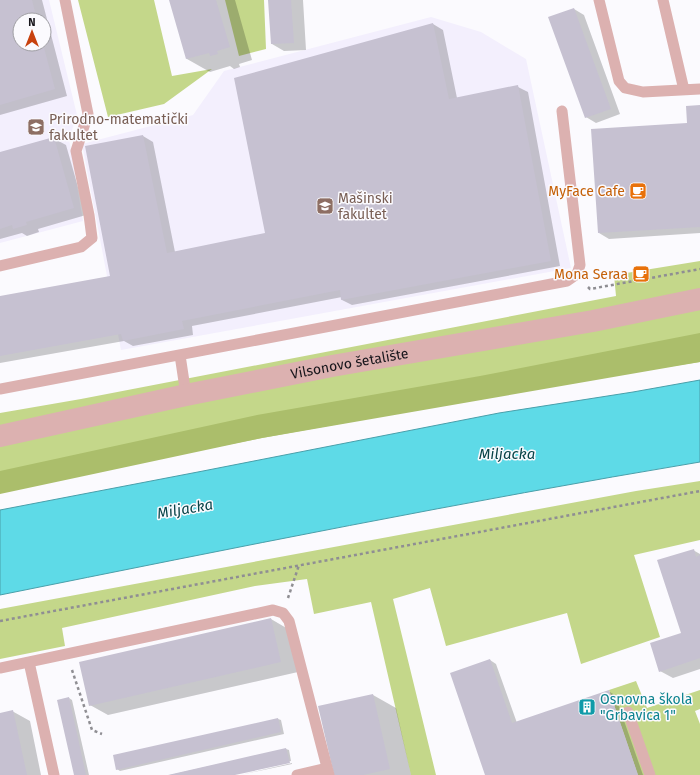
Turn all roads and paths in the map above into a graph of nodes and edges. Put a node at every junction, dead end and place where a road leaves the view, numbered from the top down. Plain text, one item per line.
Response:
1 (65, 0) edge
2 (599, 0) edge
3 (663, 0) edge
4 (700, 89) edge
5 (684, 90) junction
6 (562, 111) dead end
7 (0, 266) edge
8 (700, 269) edge
9 (577, 274) junction
10 (700, 299) edge
11 (180, 355) junction
12 (0, 389) edge
13 (186, 395) junction
14 (0, 436) edge
15 (700, 491) edge
16 (299, 566) junction
17 (283, 613) junction
18 (0, 621) edge
19 (67, 654) junction
20 (29, 662) junction
21 (0, 668) edge
22 (628, 712) dead end
23 (102, 734) dead end
24 (328, 771) edge
25 (54, 775) edge
26 (297, 775) edge
27 (650, 775) edge

1 - 7 lane
2 - 5 lane
3 - 5 lane
4 - 5 lane
6 - 9 lane
8 - 9 path
9 - 11 lane
10 - 13 street, Vilsonovo šetalište
11 - 12 lane
11 - 13 lane
13 - 14 street, Vilsonovo šetalište
15 - 16 path
16 - 17 path
16 - 18 path
17 - 19 lane
17 - 24 lane
19 - 20 lane
19 - 23 path
20 - 21 lane
20 - 25 lane
22 - 27 lane
24 - 26 lane

